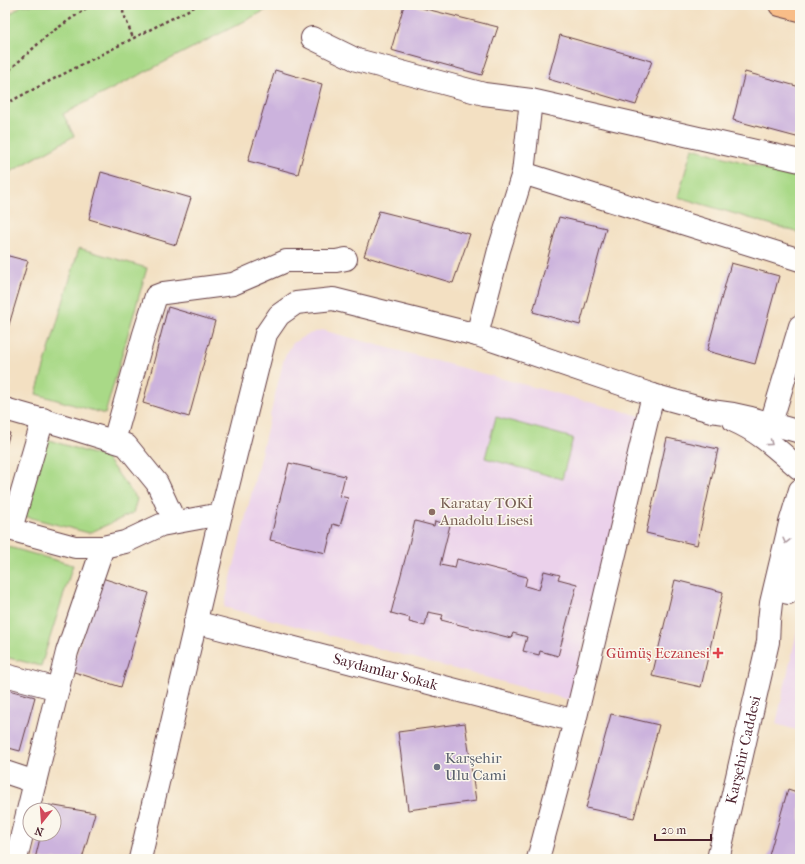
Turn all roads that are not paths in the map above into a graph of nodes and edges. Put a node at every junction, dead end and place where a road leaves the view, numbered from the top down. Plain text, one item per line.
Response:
1 (780, 5) edge
2 (800, 10) edge
3 (312, 38) dead end
4 (531, 100) junction
5 (800, 162) edge
6 (523, 173) junction
7 (346, 260) dead end
8 (800, 260) edge
9 (800, 326) edge
10 (477, 335) junction
11 (653, 395) junction
12 (5, 409) edge
13 (711, 411) junction
14 (43, 419) junction
15 (771, 423) junction
16 (800, 432) edge
17 (114, 441) junction
18 (800, 468) edge
19 (800, 490) edge
20 (221, 514) junction
21 (175, 522) junction
22 (8, 528) edge
23 (103, 547) junction
24 (800, 553) edge
25 (195, 622) junction
26 (768, 642) junction
27 (5, 675) edge
28 (58, 689) junction
29 (575, 721) junction
30 (5, 772) edge
31 (35, 782) junction
32 (16, 859) edge
33 (140, 859) edge
34 (538, 859) edge
35 (718, 859) edge

1 - 2 main road
3 - 4 street
4 - 5 street
4 - 6 street
6 - 8 street
6 - 10 street
7 - 17 street
9 - 15 street
10 - 11 street
10 - 20 street
11 - 13 street
11 - 29 street
12 - 14 street
13 - 15 street
13 -> 18 street
14 - 17 street
14 - 22 street
15 - 16 street
17 - 21 street
19 -> 26 street, Karşehir Caddesi
20 - 21 street
20 - 25 street
21 - 23 street
22 - 23 street
23 - 28 street
24 - 26 street, Karşehir Caddesi
25 - 29 street, Saydamlar Sokak
25 - 33 street
26 - 35 street, Karşehir Caddesi
27 - 28 street
28 - 31 street
29 - 34 street
30 - 31 street
31 - 32 street

